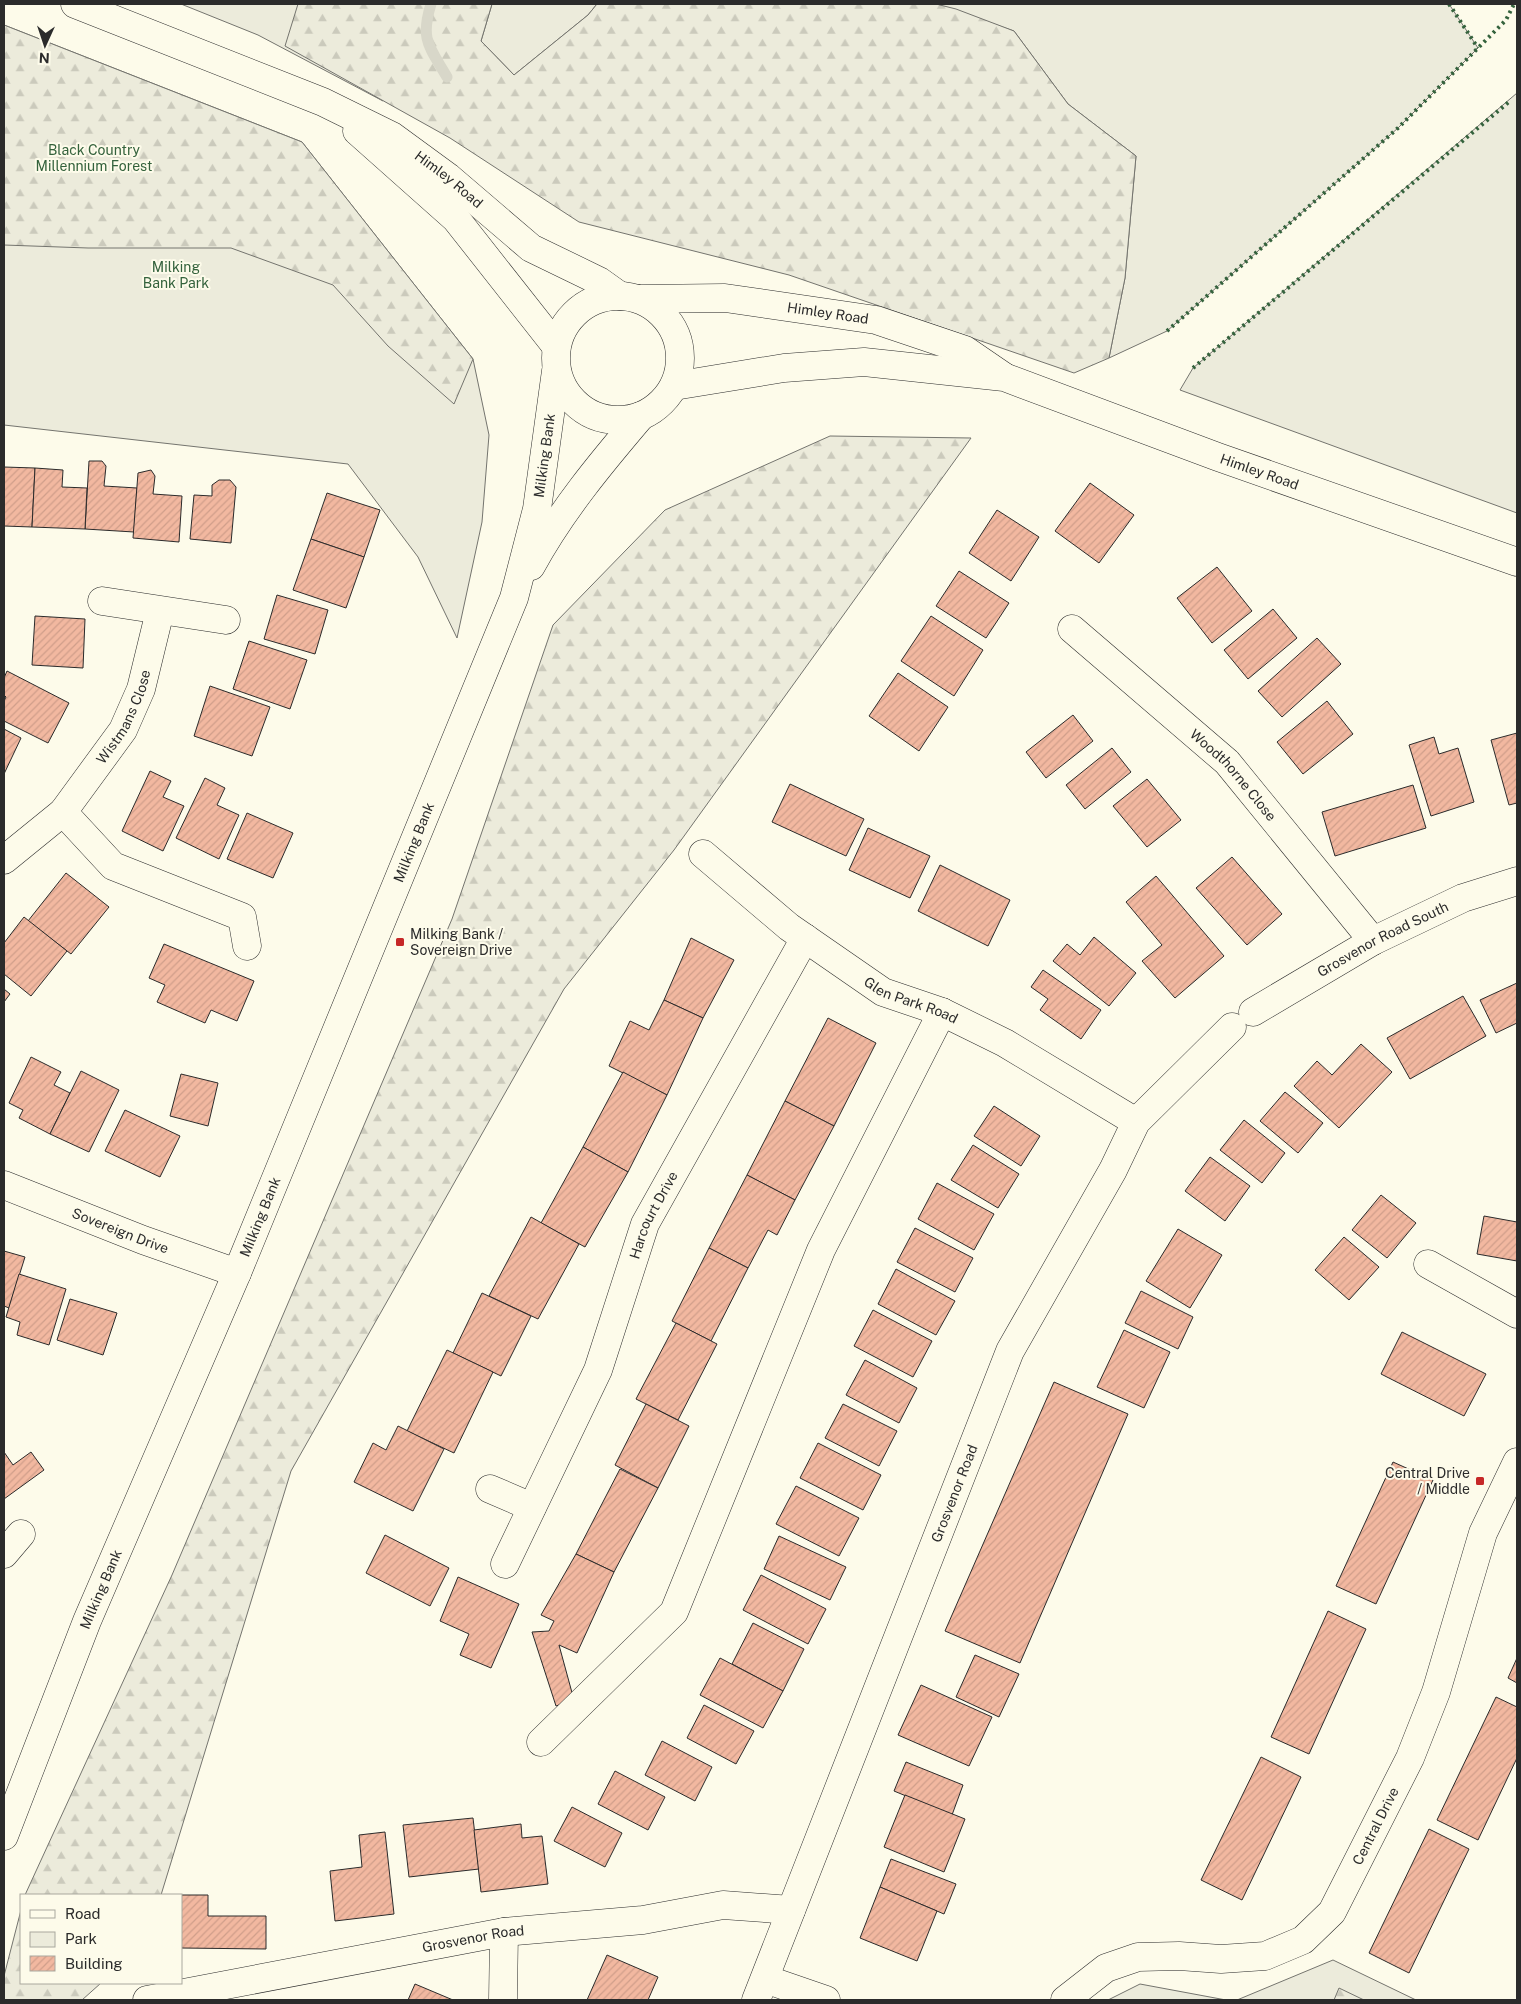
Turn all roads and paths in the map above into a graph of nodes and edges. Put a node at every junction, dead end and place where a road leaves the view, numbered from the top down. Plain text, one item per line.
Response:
1 (75, 4) edge
2 (322, 102) junction
3 (630, 297) junction
4 (556, 358) junction
5 (1004, 377) junction
6 (674, 386) junction
7 (641, 416) junction
8 (1517, 562) edge
9 (514, 598) junction
10 (102, 601) dead end
11 (160, 611) junction
12 (226, 620) dead end
13 (1072, 629) dead end
14 (62, 812) junction
15 (703, 854) dead end
16 (4, 860) edge
17 (1517, 880) edge
18 (805, 938) junction
19 (1372, 941) junction
20 (247, 946) dead end
21 (942, 1012) junction
22 (1160, 1098) joint
23 (1136, 1122) junction
24 (4, 1185) edge
25 (1428, 1264) dead end
26 (237, 1273) junction
27 (1517, 1314) edge
28 (1517, 1462) edge
29 (490, 1489) dead end
30 (532, 1507) junction
31 (505, 1564) dead end
32 (541, 1742) dead end
33 (4, 1836) edge
34 (791, 1910) junction
35 (504, 1932) junction
36 (761, 1990) edge
37 (156, 1999) edge
38 (503, 2000) edge
39 (826, 2000) edge
40 (1065, 2000) edge

1 - 2 street, Himley Road
2 - 3 street, Himley Road
2 - 4 street, Himley Road
3 - 4 street
3 - 5 street, Himley Road
3 - 6 street
4 - 7 street
4 - 9 street, Milking Bank
5 - 6 street, Himley Road
5 - 8 street, Himley Road
6 - 7 street
7 - 9 street, Milking Bank
9 - 26 street, Milking Bank
10 - 11 street
11 - 12 street
11 - 14 street, Wistmans Close
13 - 19 street, Woodthorne Close
14 - 16 street, Wistmans Close
14 - 20 street
15 - 18 street, Glen Park Road
17 - 19 street, Grosvenor Road South
18 - 21 street, Glen Park Road
18 - 30 street, Harcourt Drive
19 - 22 street, Grosvenor Road South
21 - 23 street, Glen Park Road
21 - 32 street
22 - 23 street, Grosvenor Road
23 - 34 street, Grosvenor Road
24 - 26 street, Sovereign Drive
25 - 27 street
26 - 33 street, Milking Bank
28 - 40 street, Central Drive
29 - 30 street
30 - 31 street, Harcourt Drive
34 - 35 street, Grosvenor Road
34 - 36 street, Grosvenor Road
35 - 37 street, Grosvenor Road
35 - 38 street
36 - 39 street

